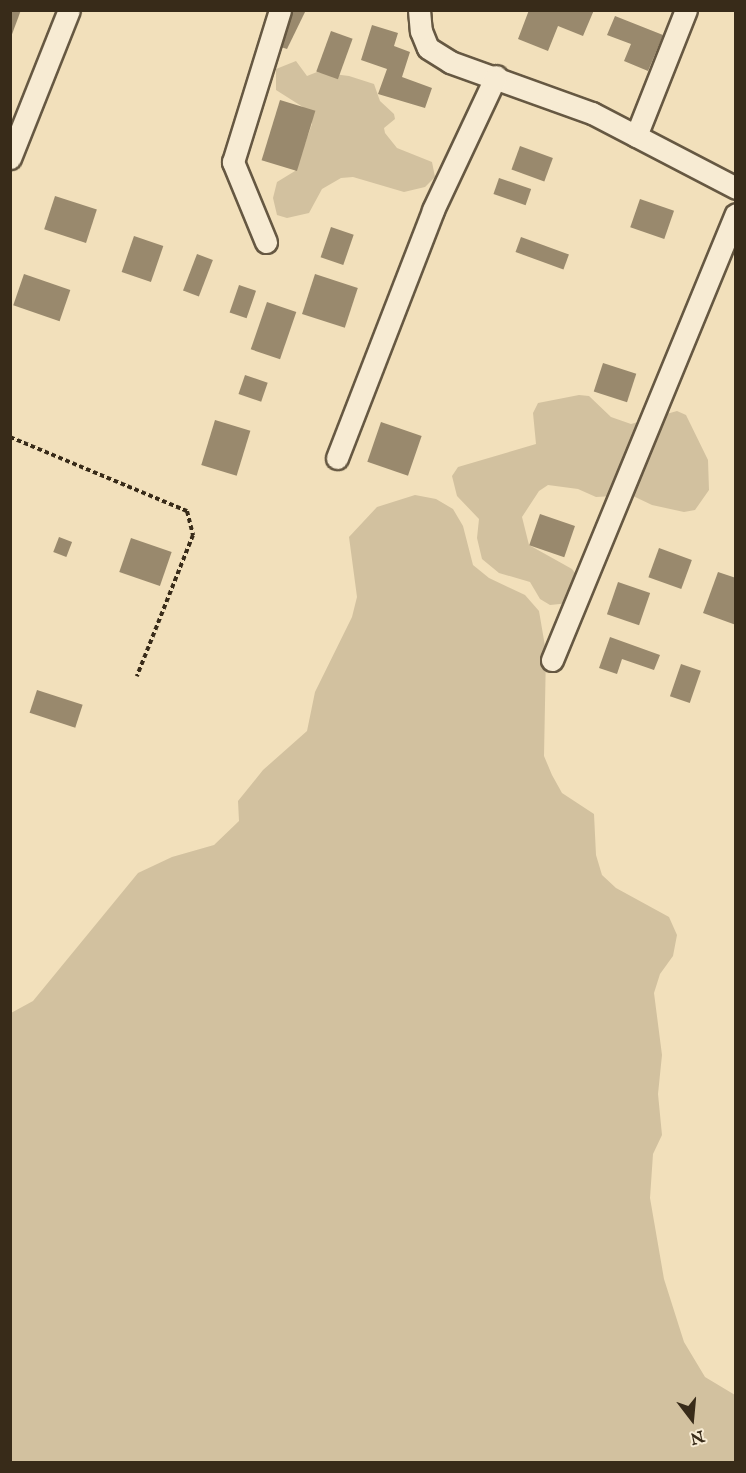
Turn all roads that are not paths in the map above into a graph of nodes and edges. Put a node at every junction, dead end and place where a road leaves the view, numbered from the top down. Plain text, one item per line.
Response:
1 (69, 10) edge
2 (280, 10) edge
3 (419, 10) edge
4 (686, 10) edge
5 (496, 76) junction
6 (636, 136) junction
7 (10, 158) edge
8 (735, 188) edge
9 (735, 214) edge
10 (266, 242) dead end
11 (337, 458) dead end
12 (552, 660) dead end

1 - 7 street
2 - 10 street
3 - 5 street
4 - 6 street
5 - 6 street
5 - 11 street
6 - 8 street
9 - 12 street

